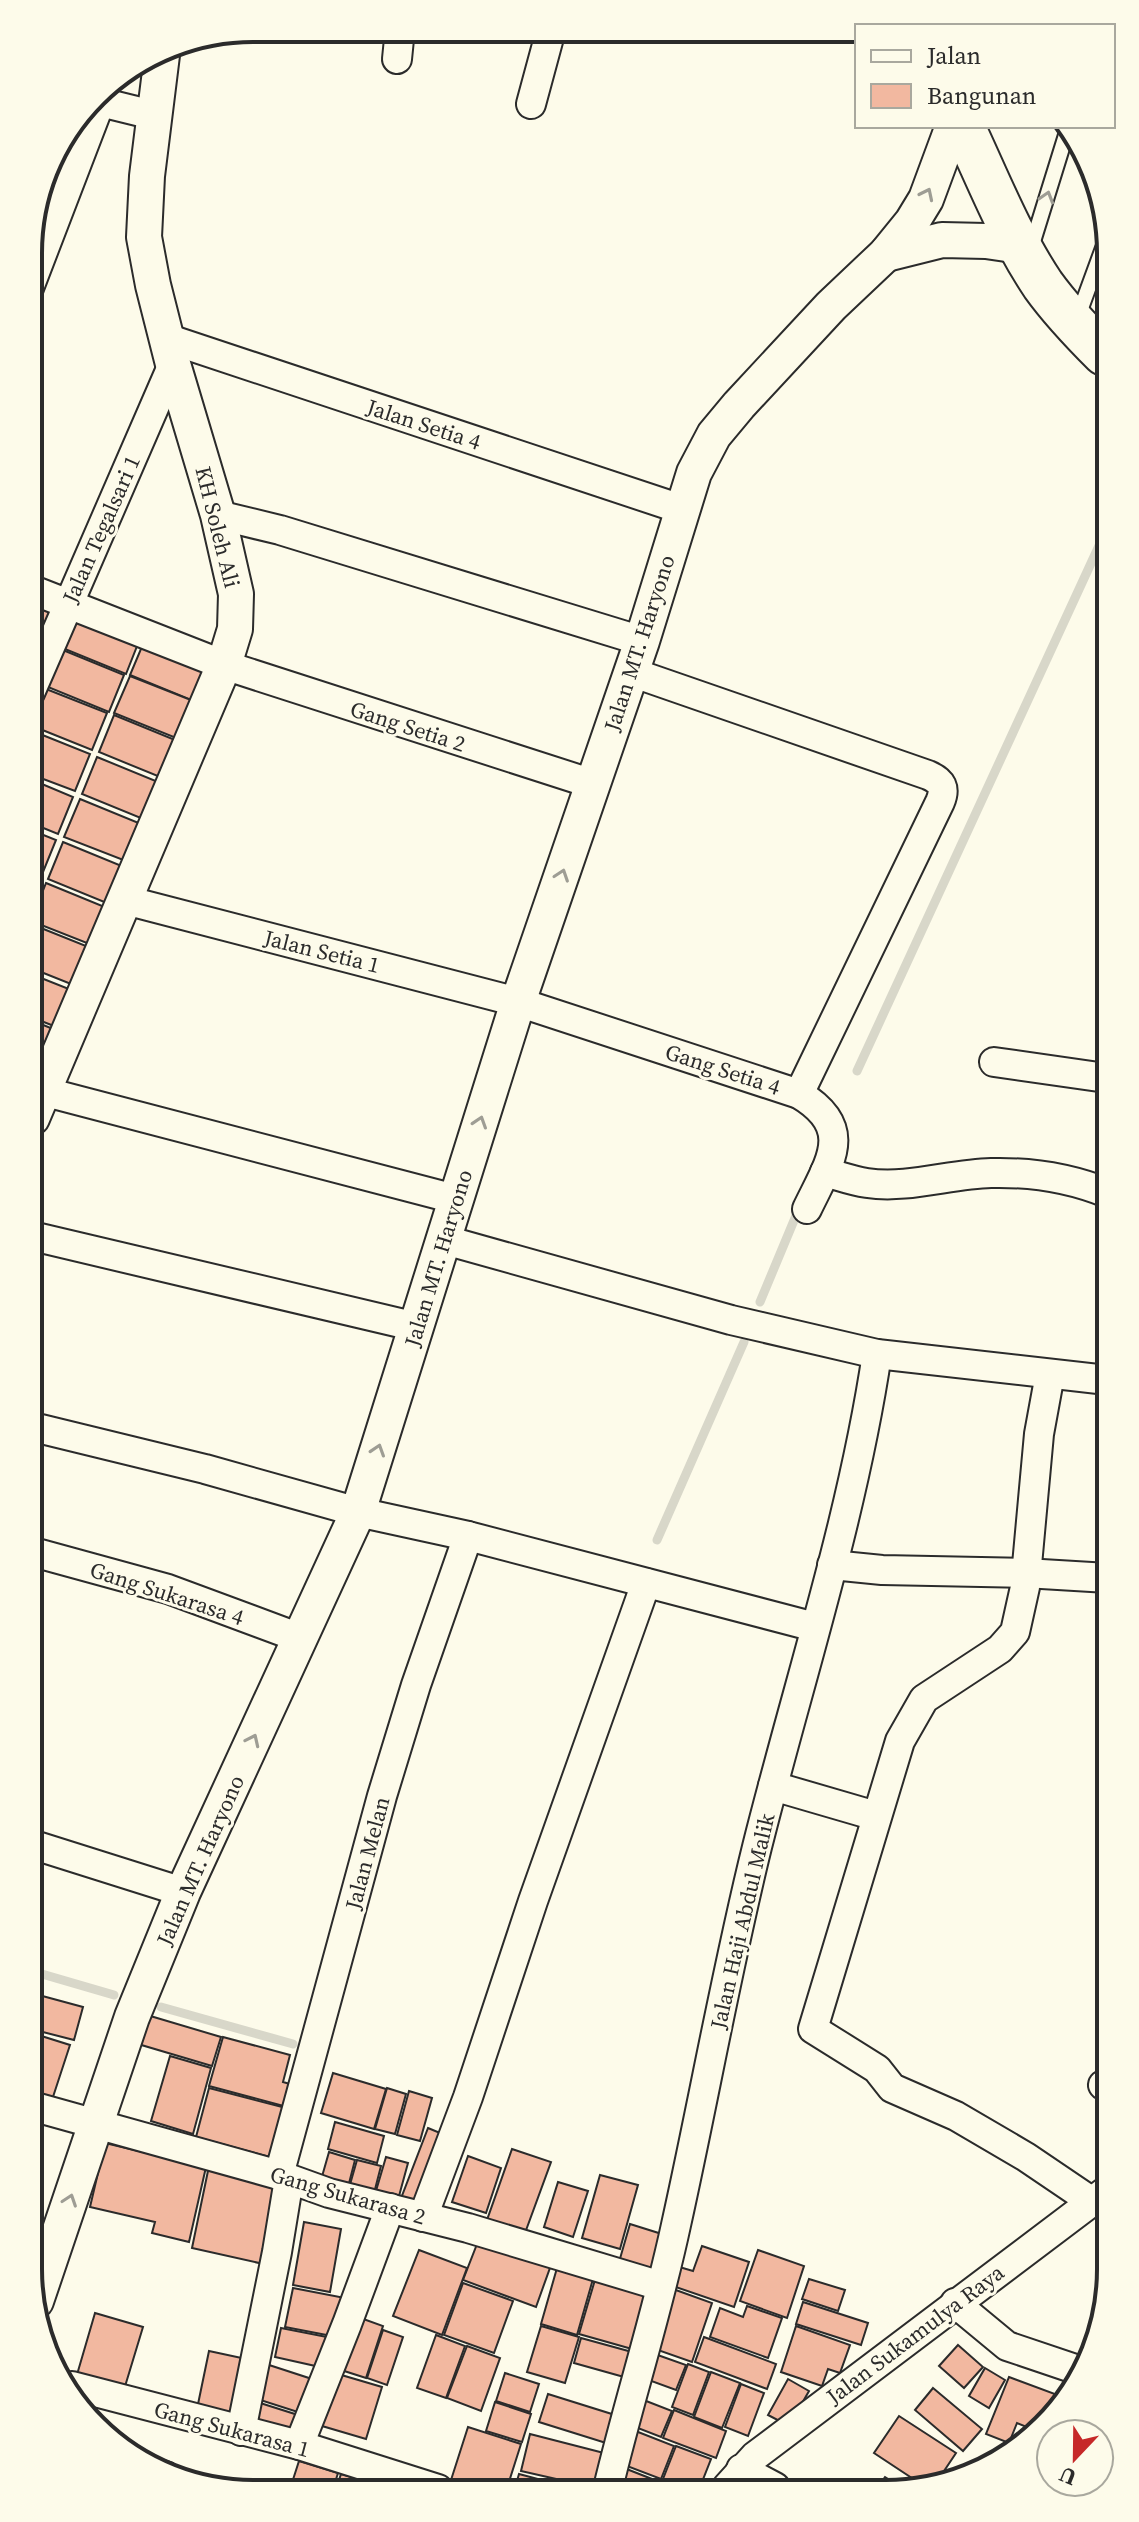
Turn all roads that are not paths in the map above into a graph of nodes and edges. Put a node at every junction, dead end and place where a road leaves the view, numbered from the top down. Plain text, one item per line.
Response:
1 (399, 42) edge
2 (548, 42) edge
3 (397, 59) dead end
4 (161, 64) edge
5 (105, 103) edge
6 (531, 104) dead end
7 (153, 115) junction
8 (89, 121) edge
9 (952, 128) edge
10 (964, 128) edge
11 (1064, 141) edge
12 (42, 252) edge
13 (1024, 253) junction
14 (886, 254) junction
15 (1097, 264) edge
16 (1075, 325) junction
17 (1097, 347) edge
18 (170, 351) junction
19 (681, 509) junction
20 (218, 515) junction
21 (42, 593) edge
22 (68, 603) junction
23 (636, 657) junction
24 (42, 665) edge
25 (224, 665) junction
26 (593, 784) junction
27 (125, 900) junction
28 (518, 1002) junction
29 (994, 1062) dead end
30 (1097, 1077) edge
31 (42, 1092) edge
32 (799, 1094) junction
33 (42, 1105) edge
34 (825, 1172) junction
35 (1097, 1190) edge
36 (455, 1199) junction
37 (807, 1209) dead end
38 (42, 1238) edge
39 (445, 1240) junction
40 (417, 1327) junction
41 (877, 1354) junction
42 (1050, 1374) junction
43 (1097, 1379) edge
44 (42, 1429) edge
45 (358, 1512) junction
46 (468, 1536) junction
47 (42, 1554) edge
48 (832, 1565) junction
49 (1025, 1573) junction
50 (1097, 1577) edge
51 (646, 1583) junction
52 (815, 1627) junction
53 (300, 1638) junction
54 (773, 1786) junction
55 (876, 1816) junction
56 (42, 1848) edge
57 (183, 1892) junction
58 (42, 2109) edge
59 (96, 2123) junction
60 (284, 2177) junction
61 (1097, 2193) edge
62 (1097, 2198) edge
63 (390, 2208) junction
64 (423, 2217) junction
65 (43, 2281) edge
66 (661, 2286) junction
67 (955, 2303) junction
68 (1072, 2368) edge
69 (80, 2388) edge
70 (241, 2431) junction
71 (299, 2445) junction
72 (734, 2478) edge
73 (410, 2480) edge
74 (610, 2480) edge

1 - 3 street
2 - 6 street
4 - 7 street, KH Soleh Ali
5 - 7 street
7 - 18 street, KH Soleh Ali
8 - 12 street
14 -> 9 street, Jalan MT. Haryono
10 - 13 main road
13 -> 11 lane
13 - 14 street, Jalan MT. Haryono
13 - 16 main road
14 - 19 street, Jalan MT. Haryono
15 - 16 lane
16 - 17 main road
18 - 19 street, Jalan Setia 4
18 - 20 street, KH Soleh Ali
18 - 22 street, Jalan Tegalsari 1
19 - 23 street, Jalan MT. Haryono
20 - 23 street
20 - 25 street, KH Soleh Ali
21 - 22 street, Gang Setia 2
22 - 24 street, Jalan Tegalsari 1
22 - 25 street, Gang Setia 2
23 - 26 street, Jalan MT. Haryono
23 - 32 street
25 - 26 street, Gang Setia 2
25 - 27 street, KH Soleh Ali
28 -> 26 street, Jalan MT. Haryono
27 - 28 street, Jalan Setia 1
27 - 31 street, KH Soleh Ali
28 - 32 street, Gang Setia 4
36 -> 28 street, Jalan MT. Haryono
29 - 30 street
32 - 34 street, Gang Setia 4
33 - 36 street
34 - 35 street
34 - 37 street, Gang Setia 4
36 - 39 street, Jalan MT. Haryono
38 - 40 street
39 - 40 street, Jalan MT. Haryono
39 - 41 street
45 -> 40 street, Jalan MT. Haryono
41 - 42 street
41 - 48 street, Jalan Haji Abdul Malik
42 - 43 street
42 - 49 street
44 - 45 street
45 - 46 street
45 - 53 street, Jalan MT. Haryono
46 - 51 street
46 - 60 street, Jalan Melan
47 - 53 street, Gang Sukarasa 4
48 - 49 street
48 - 52 street, Jalan Haji Abdul Malik
49 - 50 street
49 - 55 street
51 - 52 street
51 - 64 street
52 - 54 street, Jalan Haji Abdul Malik
57 -> 53 street, Jalan MT. Haryono
54 - 55 street
54 - 66 street, Jalan Haji Abdul Malik
55 - 61 street
56 - 57 street
57 - 59 street, Jalan MT. Haryono
58 - 59 street, Gang Sukarasa 2
59 - 60 street, Gang Sukarasa 2
65 -> 59 street, Jalan MT. Haryono
60 - 63 street, Gang Sukarasa 2
60 - 70 street, Jalan Melan
62 - 67 street, Jalan Sukamulya Raya
63 - 64 street, Gang Sukarasa 2
63 - 71 street
64 - 66 street, Gang Sukarasa 2
66 - 74 street, Jalan Haji Abdul Malik
67 - 68 street
67 - 72 street, Jalan Sukamulya Raya
69 - 70 street, Gang Sukarasa 1
70 - 71 street, Gang Sukarasa 1
71 - 73 street, Gang Sukarasa 1

